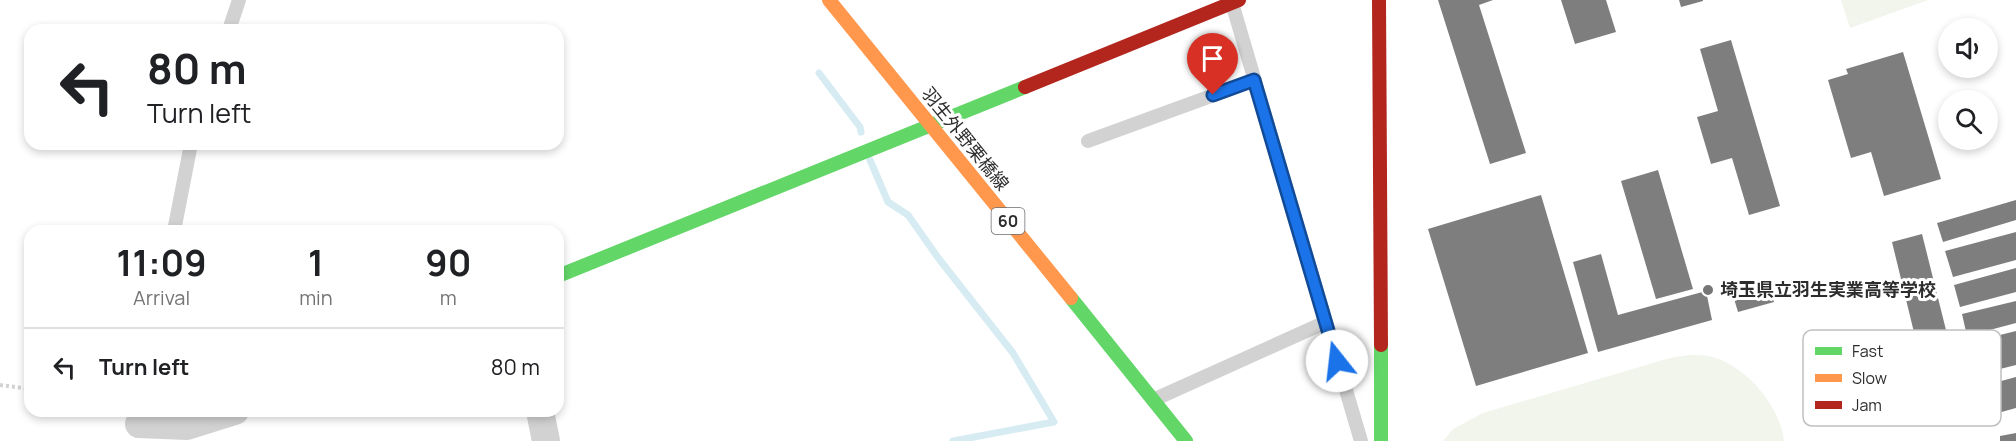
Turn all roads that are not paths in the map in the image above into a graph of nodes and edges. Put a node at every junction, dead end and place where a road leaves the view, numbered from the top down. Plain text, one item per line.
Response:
1 (239, 0) edge
2 (829, 0) edge
3 (1379, 0) edge
4 (1234, 1) edge
5 (231, 24) edge
6 (1254, 80) junction
7 (930, 124) junction
8 (1088, 141) dead end
9 (189, 150) edge
10 (175, 225) edge
11 (564, 274) edge
12 (1326, 322) junction
13 (1153, 400) junction
14 (216, 417) edge
15 (541, 417) edge
16 (137, 425) edge
17 (546, 441) edge
18 (1186, 441) edge
19 (1361, 441) edge
20 (1381, 441) edge

1 - 5 lane
2 - 7 street, 羽生外野栗橋線 / 60
3 - 20 street
4 - 6 lane
4 - 7 street
6 - 8 lane
6 - 12 lane
7 - 11 street
7 - 13 street, 羽生外野栗橋線 / 60
9 - 10 lane
12 - 13 lane
12 - 19 lane
13 - 18 street, 羽生外野栗橋線 / 60
14 - 16 street
15 - 17 street

